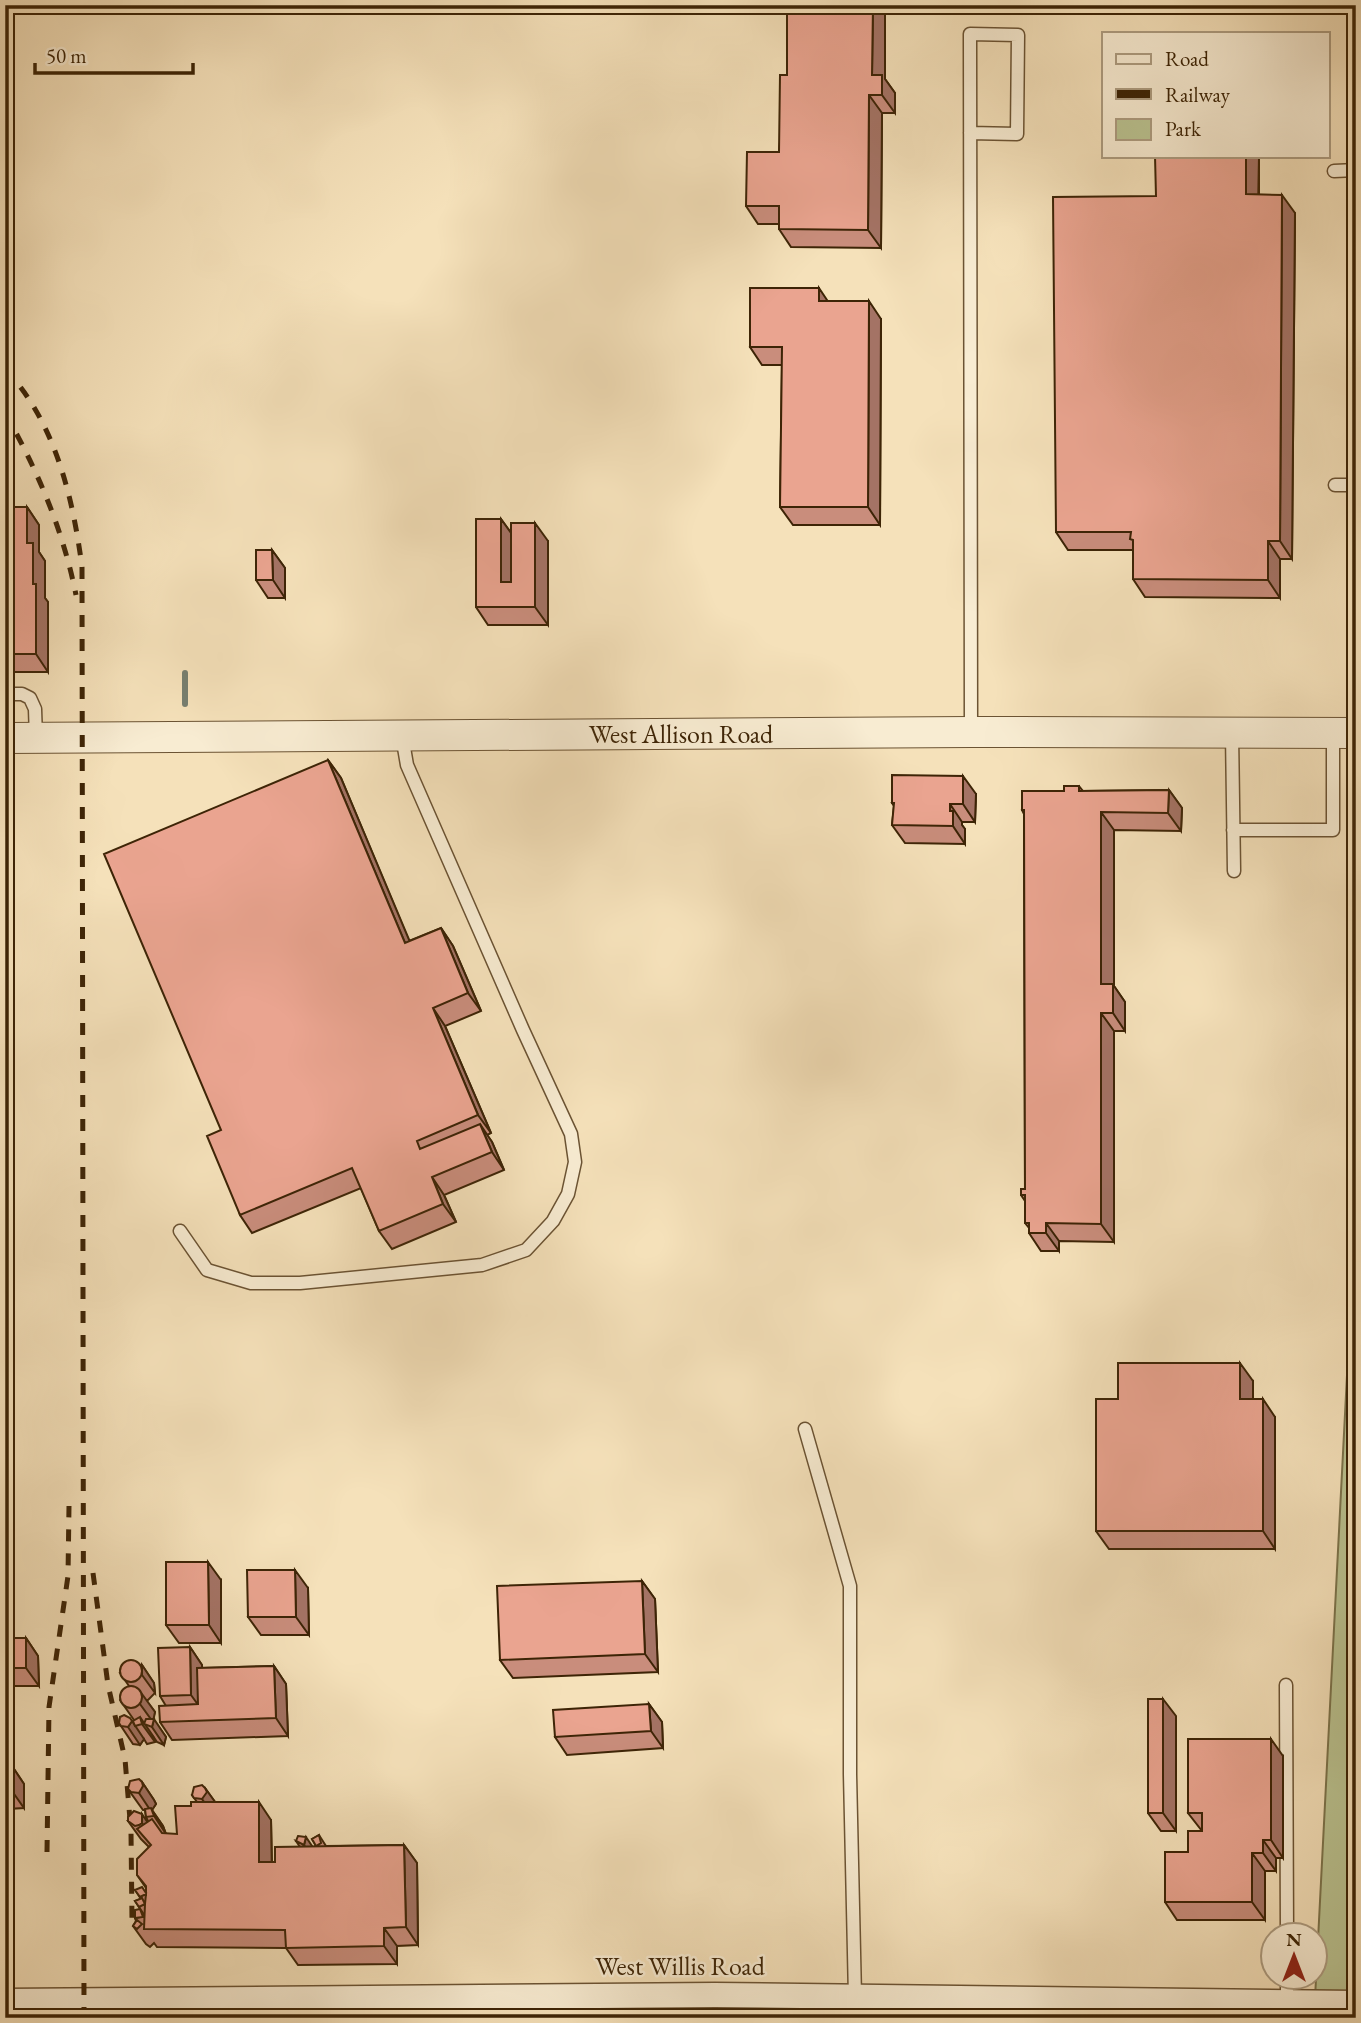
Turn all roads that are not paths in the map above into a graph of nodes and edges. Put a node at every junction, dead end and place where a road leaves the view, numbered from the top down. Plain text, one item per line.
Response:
1 (970, 133) junction
2 (1356, 170) edge
3 (1334, 171) dead end
4 (1335, 485) dead end
5 (1356, 485) edge
6 (5, 695) edge
7 (971, 732) junction
8 (1232, 733) junction
9 (1345, 733) edge
10 (402, 736) junction
11 (5, 738) edge
12 (36, 738) junction
13 (1233, 830) junction
14 (1234, 871) dead end
15 (180, 1230) dead end
16 (805, 1429) dead end
17 (1286, 1685) dead end
18 (1287, 1922) edge
19 (1277, 1992) edge
20 (1297, 1992) edge
21 (855, 1997) junction
22 (5, 2001) edge
23 (1355, 2003) edge
24 (570, 2007) edge
25 (394, 2008) edge
26 (912, 2008) edge
27 (1191, 2009) edge

1 - 1 lane
1 - 7 lane
2 - 3 lane
4 - 5 lane
6 - 12 lane
7 - 8 street, West Allison Road
7 - 10 street, West Allison Road
8 - 9 street, West Allison Road
8 - 13 lane
9 - 13 lane
10 - 12 street, West Allison Road
10 - 15 lane
11 - 12 street, West Allison Road
13 - 14 lane
16 - 21 lane
17 - 18 lane
19 - 27 street, West Willis Road
20 - 23 street, West Willis Road
21 - 24 street, West Willis Road
21 - 26 street, West Willis Road
22 - 25 street, West Willis Road
24 - 25 street, West Willis Road
26 - 27 street, West Willis Road

